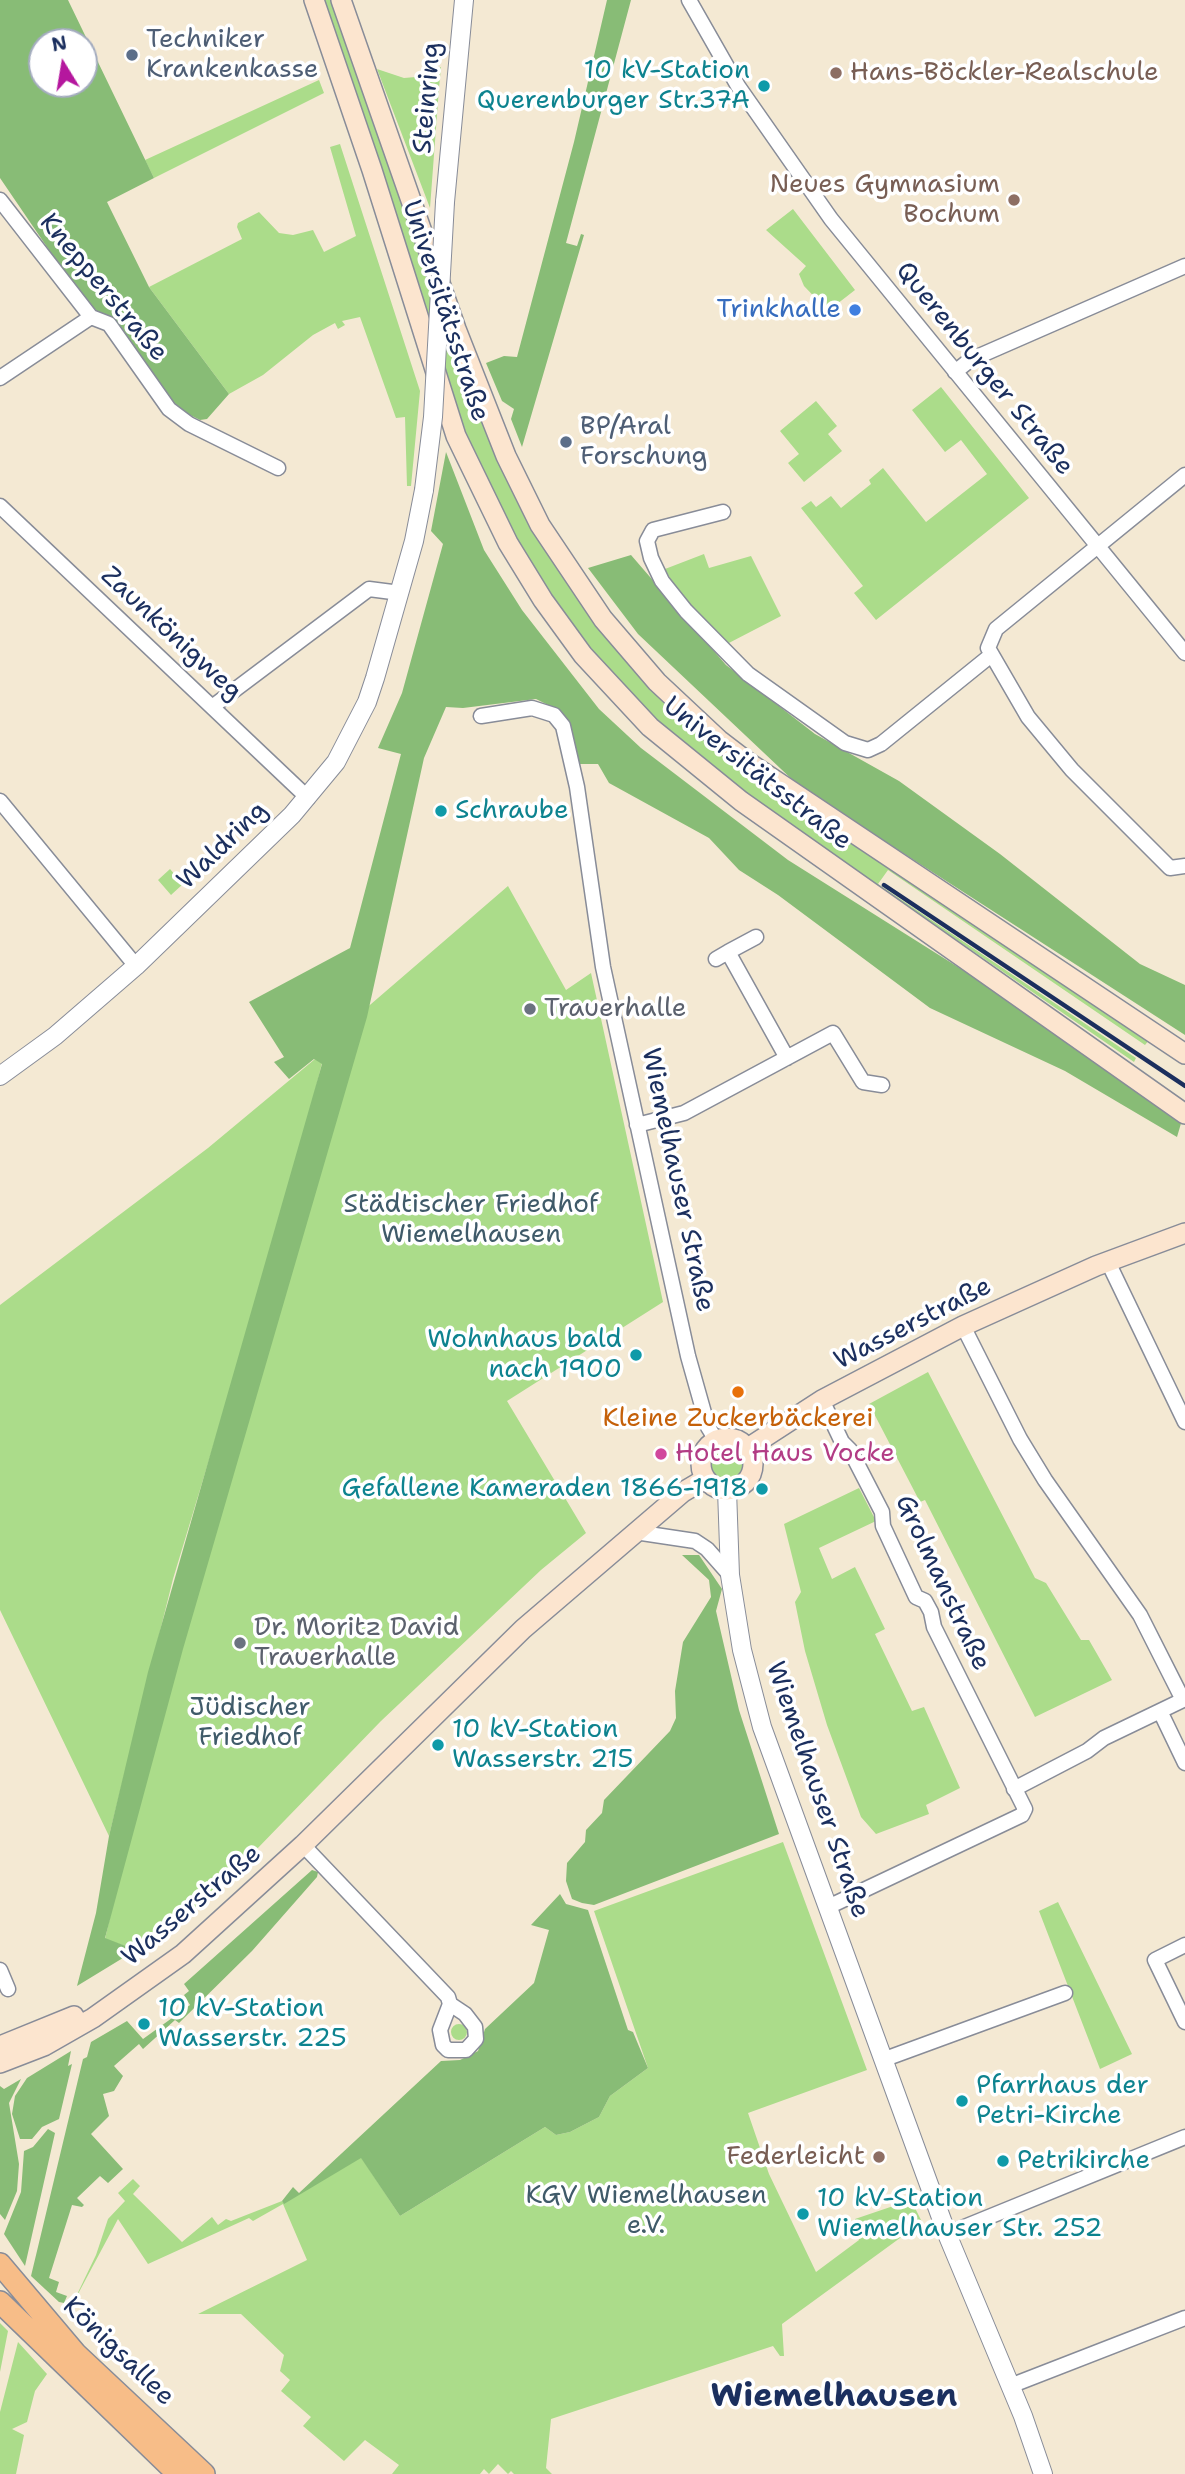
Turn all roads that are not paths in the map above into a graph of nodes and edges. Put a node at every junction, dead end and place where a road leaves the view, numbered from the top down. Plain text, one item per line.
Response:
1 (314, 0) edge
2 (341, 0) edge
3 (464, 0) edge
4 (689, 0) edge
5 (0, 200) edge
6 (445, 202) joint
7 (1185, 266) edge
8 (91, 317) junction
9 (955, 372) junction
10 (0, 378) edge
11 (278, 468) dead end
12 (1185, 475) edge
13 (0, 506) edge
14 (723, 512) dead end
15 (1098, 546) junction
16 (400, 593) junction
17 (1185, 653) edge
18 (990, 656) junction
19 (212, 706) junction
20 (481, 716) dead end
21 (308, 798) junction
22 (0, 801) edge
23 (1185, 866) edge
24 (756, 937) dead end
25 (136, 966) junction
26 (1185, 1054) edge
27 (787, 1058) junction
28 (1, 1072) edge
29 (883, 1085) dead end
30 (1185, 1114) edge
31 (637, 1125) junction
32 (1185, 1220) edge
33 (1185, 1233) edge
34 (1131, 1253) junction
35 (1108, 1262) junction
36 (963, 1326) junction
37 (822, 1400) junction
38 (1185, 1422) edge
39 (716, 1440) junction
40 (748, 1448) junction
41 (705, 1479) junction
42 (727, 1490) junction
43 (635, 1532) junction
44 (730, 1575) junction
45 (1160, 1711) junction
46 (1185, 1763) edge
47 (1014, 1788) junction
48 (303, 1845) junction
49 (828, 1907) junction
50 (1185, 1945) edge
51 (0, 1970) edge
52 (8, 1989) dead end
53 (1065, 1993) dead end
54 (112, 2003) junction
55 (450, 2004) dead end
56 (1185, 2022) edge
57 (0, 2046) edge
58 (885, 2059) junction
59 (0, 2063) edge
60 (1185, 2137) edge
61 (947, 2234) junction
62 (0, 2264) edge
63 (0, 2302) edge
64 (1185, 2318) edge
65 (1010, 2386) junction
66 (178, 2474) edge
67 (204, 2474) edge
68 (1043, 2474) edge

1 - 30 main road, Universitätsstraße
2 - 26 main road, Universitätsstraße
3 - 6 street, Steinring
4 - 9 street, Querenburger Straße
5 - 8 street, Knepperstraße
6 - 16 street, Waldring, bridge
7 - 9 street
8 - 10 street
8 - 11 street, Knepperstraße
9 - 15 street, Querenburger Straße
12 - 15 street
13 - 19 street, Zaunkönigweg
14 - 18 street
15 - 17 street, Querenburger Straße
15 - 18 street
16 - 19 street
16 - 21 street, Waldring
18 - 23 street
19 - 21 street, Zaunkönigweg
20 - 31 street, Wiemelhauser Straße
21 - 25 street, Waldring
22 - 25 street
24 - 27 street
25 - 28 street, Waldring
27 - 29 street
27 - 31 street
31 - 39 street, Wiemelhauser Straße
32 - 34 main road, Wasserstraße
33 - 34 main road, Wasserstraße
34 - 35 main road, Wasserstraße
35 - 36 main road, Wasserstraße
35 - 38 street
36 - 37 main road, Wasserstraße
36 - 45 street
37 - 40 main road, Wasserstraße
37 - 47 street, Grolmanstraße
39 - 40 main road
39 - 41 main road
40 - 42 main road
41 - 42 main road
41 - 43 main road, Wasserstraße
42 - 44 street, Wiemelhauser Straße
43 - 44 street
43 - 48 main road, Wasserstraße
44 - 49 street, Wiemelhauser Straße
45 - 46 street
45 - 47 street
47 - 49 street, Grolmanstraße
48 - 54 main road, Wasserstraße
48 - 55 street
49 - 58 street, Wiemelhauser Straße
50 - 56 street
51 - 52 street
53 - 58 street
54 - 57 main road, Wasserstraße
54 - 59 main road, Wasserstraße
58 - 61 street, Wiemelhauser Straße
60 - 61 street
61 - 65 street, Wiemelhauser Straße
62 - 67 main road, Königsallee
63 - 66 main road, Königsallee
64 - 65 street
65 - 68 street, Wiemelhauser Straße

